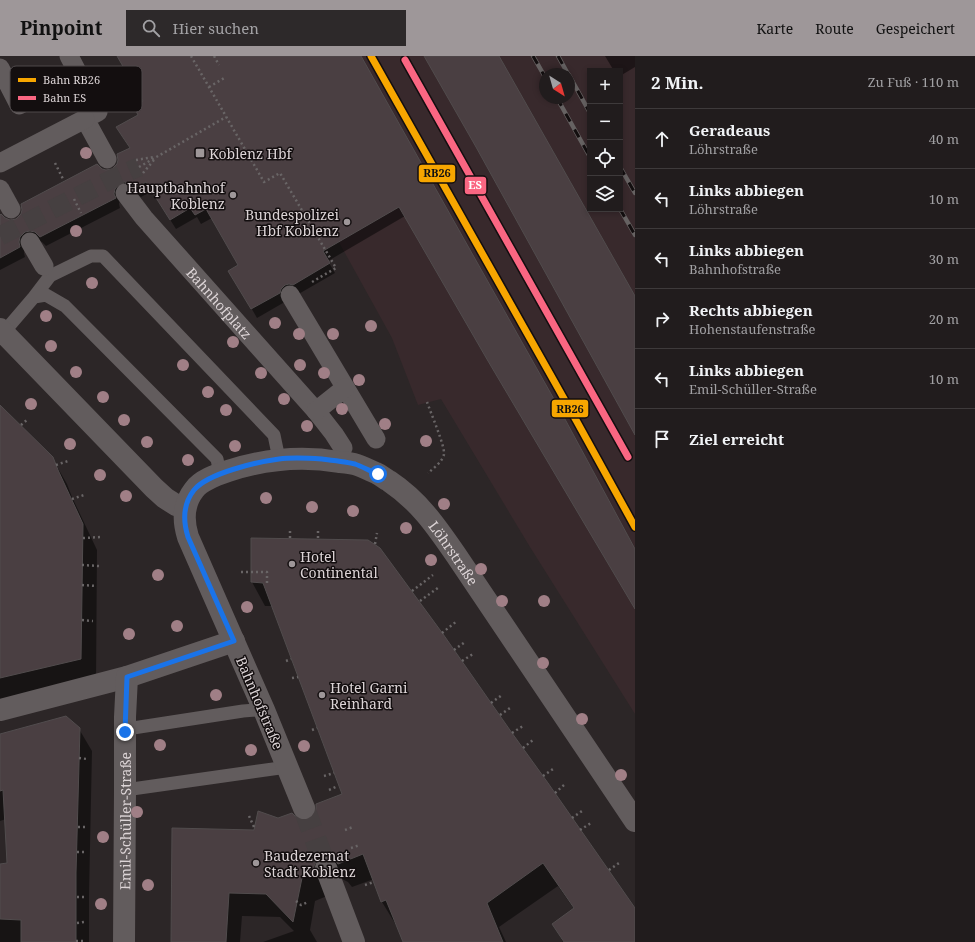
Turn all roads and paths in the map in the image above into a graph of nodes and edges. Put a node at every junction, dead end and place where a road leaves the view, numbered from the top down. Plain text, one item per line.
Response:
1 (69, 56) edge
2 (191, 56) edge
3 (214, 56) edge
4 (219, 65) dead end
5 (74, 66) edge
6 (0, 68) edge
7 (226, 77) dead end
8 (10, 87) edge
9 (209, 87) junction
10 (98, 112) edge
11 (226, 117) junction
12 (85, 119) junction
13 (48, 147) junction
14 (156, 157) junction
15 (107, 159) dead end
16 (136, 160) dead end
17 (0, 163) edge
18 (139, 167) tunnel mouth
19 (143, 173) dead end
20 (63, 179) dead end
21 (0, 189) edge
22 (125, 193) dead end
23 (74, 199) dead end
24 (11, 209) dead end
25 (81, 213) dead end
26 (30, 242) dead end
27 (44, 266) dead end
28 (290, 295) joint
29 (34, 297) junction
30 (2, 330) edge
31 (345, 388) junction
32 (427, 402) dead end
33 (316, 411) junction
34 (28, 419) dead end
35 (21, 425) dead end
36 (376, 439) dead end
37 (343, 448) dead end
38 (279, 459) junction
39 (68, 461) dead end
40 (56, 465) dead end
41 (428, 473) dead end
42 (220, 474) junction
43 (84, 495) dead end
44 (72, 499) dead end
45 (185, 508) junction
46 (290, 530) dead end
47 (318, 531) dead end
48 (377, 533) dead end
49 (102, 537) dead end
50 (83, 538) dead end
51 (290, 538) dead end
52 (318, 539) dead end
53 (375, 544) dead end
54 (82, 564) dead end
55 (99, 566) dead end
56 (241, 572) dead end
57 (433, 575) dead end
58 (267, 583) dead end
59 (82, 585) dead end
60 (97, 586) dead end
61 (439, 587) dead end
62 (412, 591) dead end
63 (420, 601) dead end
64 (82, 620) dead end
65 (93, 621) dead end
66 (457, 622) dead end
67 (442, 633) dead end
68 (234, 641) junction
69 (465, 642) dead end
70 (454, 650) dead end
71 (472, 654) dead end
72 (292, 659) dead end
73 (286, 661) dead end
74 (462, 661) dead end
75 (127, 677) junction
76 (298, 677) dead end
77 (292, 678) dead end
78 (502, 695) dead end
79 (491, 703) dead end
80 (510, 708) dead end
81 (0, 710) edge
82 (264, 710) junction
83 (500, 715) dead end
84 (523, 726) dead end
85 (317, 728) dead end
86 (312, 730) dead end
87 (125, 732) junction
88 (512, 733) dead end
89 (533, 740) dead end
90 (523, 748) dead end
91 (79, 758) dead end
92 (87, 759) dead end
93 (287, 767) junction
94 (553, 769) dead end
95 (334, 773) dead end
96 (324, 776) dead end
97 (543, 776) dead end
98 (564, 785) dead end
99 (338, 786) dead end
100 (125, 790) junction
101 (329, 790) dead end
102 (555, 792) dead end
103 (304, 808) tunnel mouth
104 (582, 811) dead end
105 (249, 816) dead end
106 (572, 818) dead end
107 (635, 821) edge
108 (591, 823) dead end
109 (78, 827) dead end
110 (85, 827) dead end
111 (254, 827) dead end
112 (353, 827) dead end
113 (345, 830) dead end
114 (580, 830) dead end
115 (360, 845) dead end
116 (351, 848) dead end
117 (77, 852) dead end
118 (85, 852) dead end
119 (619, 863) dead end
120 (326, 868) tunnel mouth
121 (608, 870) dead end
122 (374, 882) dead end
123 (365, 886) dead end
124 (77, 897) dead end
125 (84, 897) dead end
126 (296, 900) dead end
127 (308, 902) dead end
128 (84, 922) dead end
129 (77, 923) dead end
130 (76, 941) edge
131 (84, 942) edge
132 (124, 942) edge
133 (354, 942) edge

1 - 5 street
2 - 9 path
3 - 4 path
6 - 8 street
7 - 9 path
9 - 11 path
10 - 12 street
11 - 14 path
11 - 28 path
12 - 13 street
12 - 15 street
13 - 17 street
13 - 20 path
14 - 16 path
14 - 18 path
14 - 19 path
21 - 24 street
22 - 33 street, Bahnhofplatz
23 - 25 path
26 - 27 street
28 - 31 street
29 - 30 lane
29 - 38 lane
29 - 42 lane
30 - 45 street
31 - 33 street
31 - 36 street
32 - 41 path
33 - 37 street, Bahnhofplatz
34 - 35 path
38 - 42 street, Löhrstraße
38 - 107 street, Löhrstraße
39 - 40 path
42 - 45 street, Löhrstraße
43 - 44 path
45 - 68 street, Bahnhofstraße
46 - 51 path
47 - 52 path
48 - 53 path
49 - 50 path
54 - 55 path
56 - 58 path
57 - 62 path
59 - 60 path
61 - 63 path
64 - 65 path
66 - 67 path
68 - 75 street
68 - 82 street, Bahnhofstraße
69 - 70 path
71 - 74 path
72 - 73 path
75 - 81 street
75 - 87 street, Emil-Schüller-Straße
76 - 77 path
78 - 79 path
80 - 83 path
82 - 87 lane
82 - 93 street, Bahnhofstraße
84 - 88 path
85 - 86 path
87 - 100 street, Emil-Schüller-Straße
89 - 90 path
91 - 92 path
93 - 100 lane
93 - 103 street, Bahnhofstraße
94 - 97 path
95 - 96 path
98 - 102 path
99 - 101 path
100 - 132 street, Emil-Schüller-Straße
104 - 106 path
105 - 111 path
108 - 114 path
109 - 110 path
112 - 113 path
115 - 116 path
117 - 118 path
119 - 121 path
120 - 133 street
122 - 123 path
124 - 125 path
126 - 127 path
128 - 129 path
130 - 131 path

